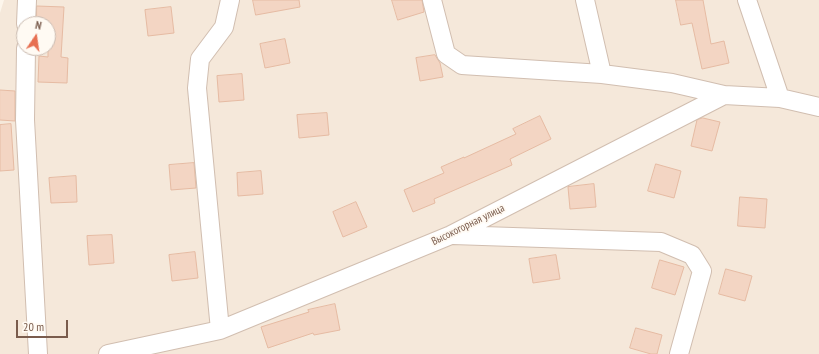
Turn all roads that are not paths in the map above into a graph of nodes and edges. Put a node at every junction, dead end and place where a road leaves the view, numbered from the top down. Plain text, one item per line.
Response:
1 (27, 0) edge
2 (230, 0) edge
3 (432, 0) edge
4 (585, 0) edge
5 (747, 0) edge
6 (26, 16) edge
7 (26, 56) edge
8 (602, 74) junction
9 (724, 95) junction
10 (780, 98) junction
11 (819, 107) edge
12 (451, 235) junction
13 (220, 330) junction
14 (38, 354) edge
15 (108, 354) edge
16 (679, 354) edge

1 - 6 street
2 - 13 street
3 - 8 street
4 - 8 street
5 - 10 street
7 - 14 street
8 - 9 street
9 - 10 street
9 - 12 street, Высокогорная улица
10 - 11 street
12 - 13 street, Высокогорная улица
12 - 16 street
13 - 15 street, Высокогорная улица

